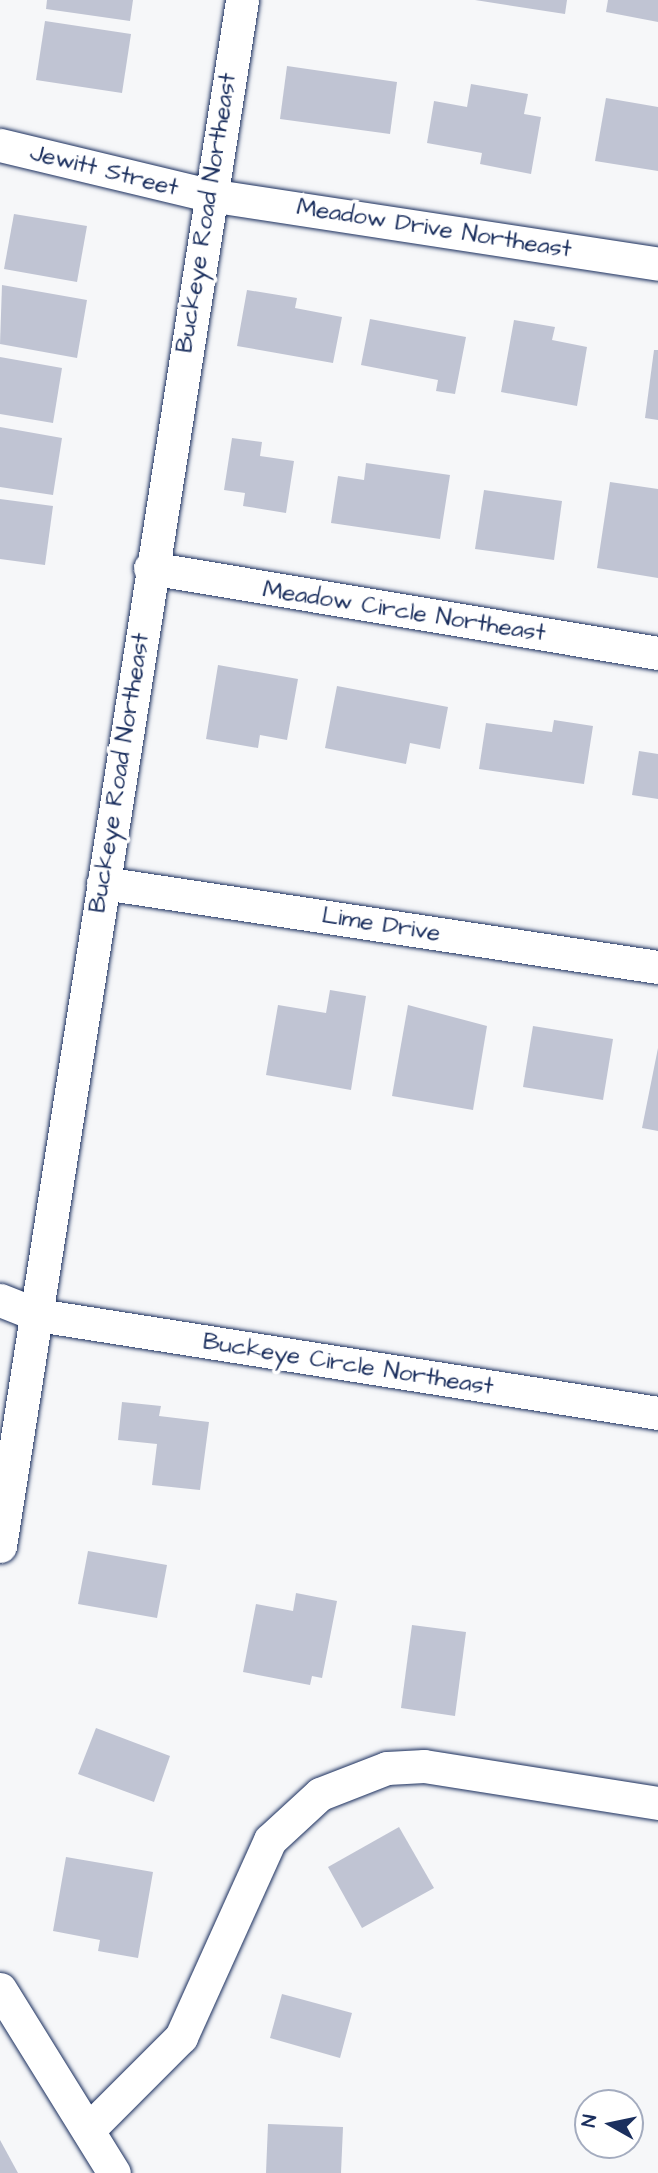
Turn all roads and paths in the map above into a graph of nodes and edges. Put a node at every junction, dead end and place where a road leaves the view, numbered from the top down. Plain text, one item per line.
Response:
1 (242, 0) edge
2 (0, 145) edge
3 (209, 195) junction
4 (658, 264) edge
5 (150, 568) junction
6 (658, 653) edge
7 (103, 883) junction
8 (658, 967) edge
9 (0, 1300) edge
10 (38, 1315) junction
11 (0, 1328) edge
12 (658, 1413) edge
13 (0, 1546) edge
14 (658, 1803) edge
15 (0, 1989) edge
16 (88, 2130) junction
17 (114, 2173) edge

1 - 3 street, Buckeye Road Northeast
2 - 3 street, Jewitt Street
3 - 4 street, Meadow Drive Northeast
3 - 5 street, Buckeye Road Northeast
5 - 6 street, Meadow Circle Northeast
5 - 7 street, Buckeye Road Northeast
7 - 8 street, Lime Drive
7 - 10 street, Buckeye Road Northeast
9 - 10 street, Buckeye Circle Northeast
10 - 11 street
10 - 12 street, Buckeye Circle Northeast
10 - 13 street, Buckeye Road Northeast
14 - 16 street
15 - 16 street
16 - 17 street

